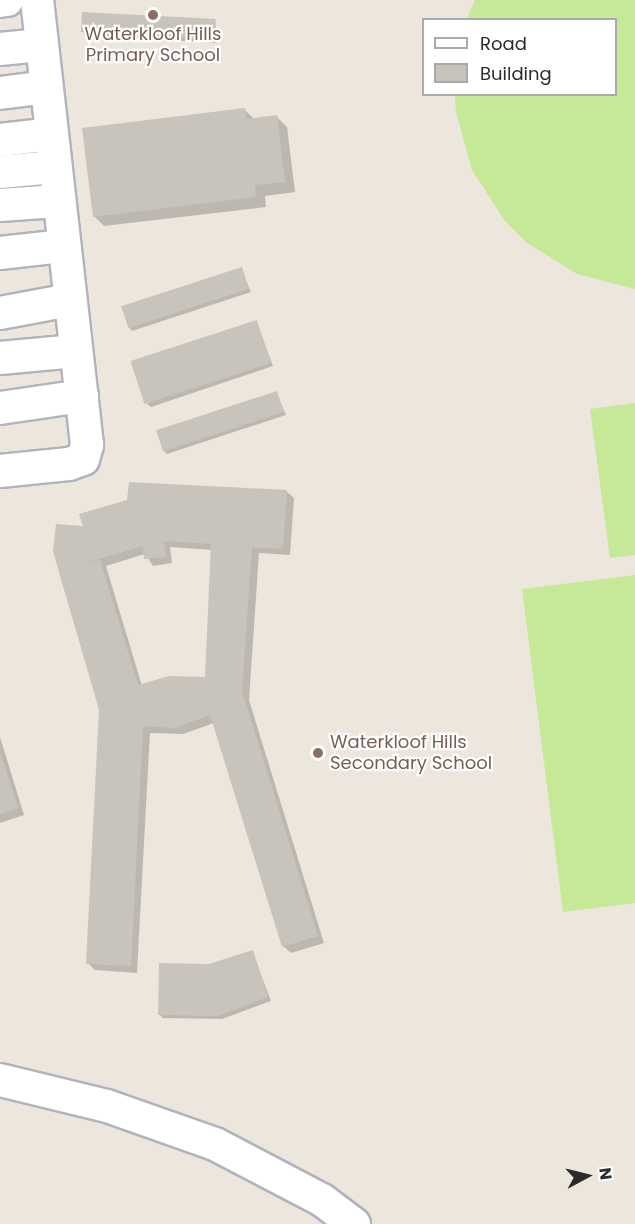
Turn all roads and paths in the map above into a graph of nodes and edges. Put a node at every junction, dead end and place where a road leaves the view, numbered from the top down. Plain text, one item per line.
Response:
1 (7, 0) edge
2 (37, 0) edge
3 (0, 1) edge
4 (41, 45) junction
5 (0, 49) edge
6 (46, 87) junction
7 (0, 93) edge
8 (51, 134) junction
9 (0, 140) edge
10 (54, 167) junction
11 (0, 172) edge
12 (57, 201) junction
13 (0, 205) edge
14 (62, 246) junction
15 (0, 253) edge
16 (70, 300) junction
17 (0, 313) edge
18 (76, 351) junction
19 (0, 358) edge
20 (82, 396) junction
21 (0, 408) edge
22 (0, 471) edge
23 (0, 1080) edge
24 (354, 1224) edge

1 - 3 street
2 - 4 street
4 - 5 street
4 - 6 street
6 - 7 street
6 - 8 street
8 - 9 street
8 - 10 street
10 - 11 street
10 - 12 street
12 - 13 street
12 - 14 street
14 - 15 street
14 - 16 street
16 - 17 street
16 - 18 street
18 - 19 street
18 - 20 street
20 - 21 street
20 - 22 street
23 - 24 street

